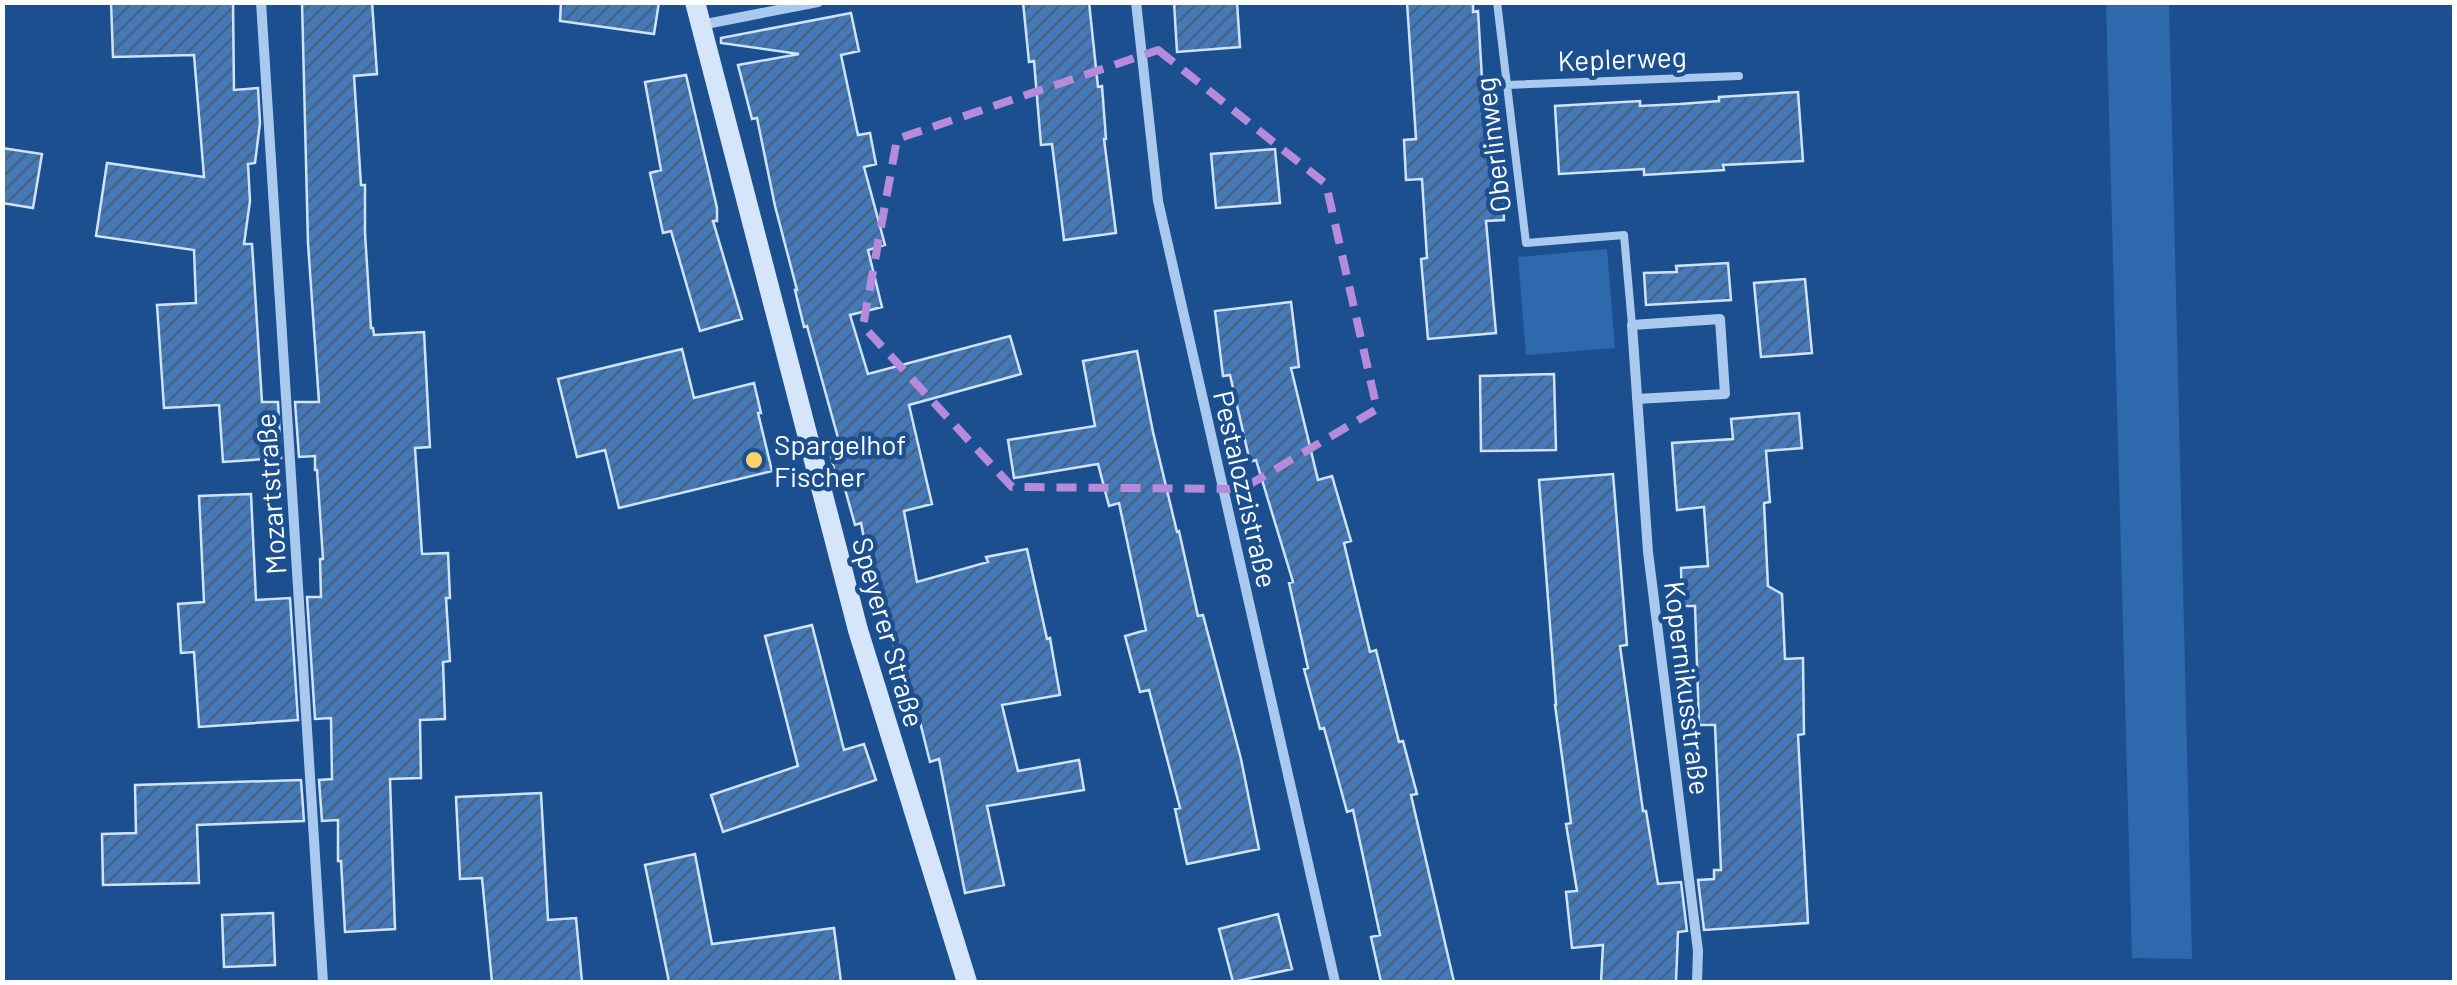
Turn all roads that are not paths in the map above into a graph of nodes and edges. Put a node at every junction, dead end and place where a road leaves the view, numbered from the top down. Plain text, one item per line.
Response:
1 (261, 2) edge
2 (695, 2) edge
3 (818, 2) edge
4 (1136, 2) edge
5 (1496, 2) edge
6 (700, 25) junction
7 (1739, 76) dead end
8 (1507, 85) junction
9 (1624, 236) joint
10 (1632, 325) junction
11 (1637, 399) junction
12 (323, 982) edge
13 (966, 982) edge
14 (1335, 982) edge
15 (1697, 982) edge

1 - 12 street, Mozartstraße
2 - 6 main road, Speyerer Straße
3 - 6 street
4 - 14 street, Pestalozzistraße
5 - 8 lane, Oberlinweg
6 - 13 main road, Speyerer Straße
7 - 8 lane, Keplerweg
8 - 9 lane, Oberlinweg
9 - 10 lane, Kopernikusstraße
10 - 11 street, Kopernikusstraße
10 - 11 street
11 - 15 street, Kopernikusstraße

